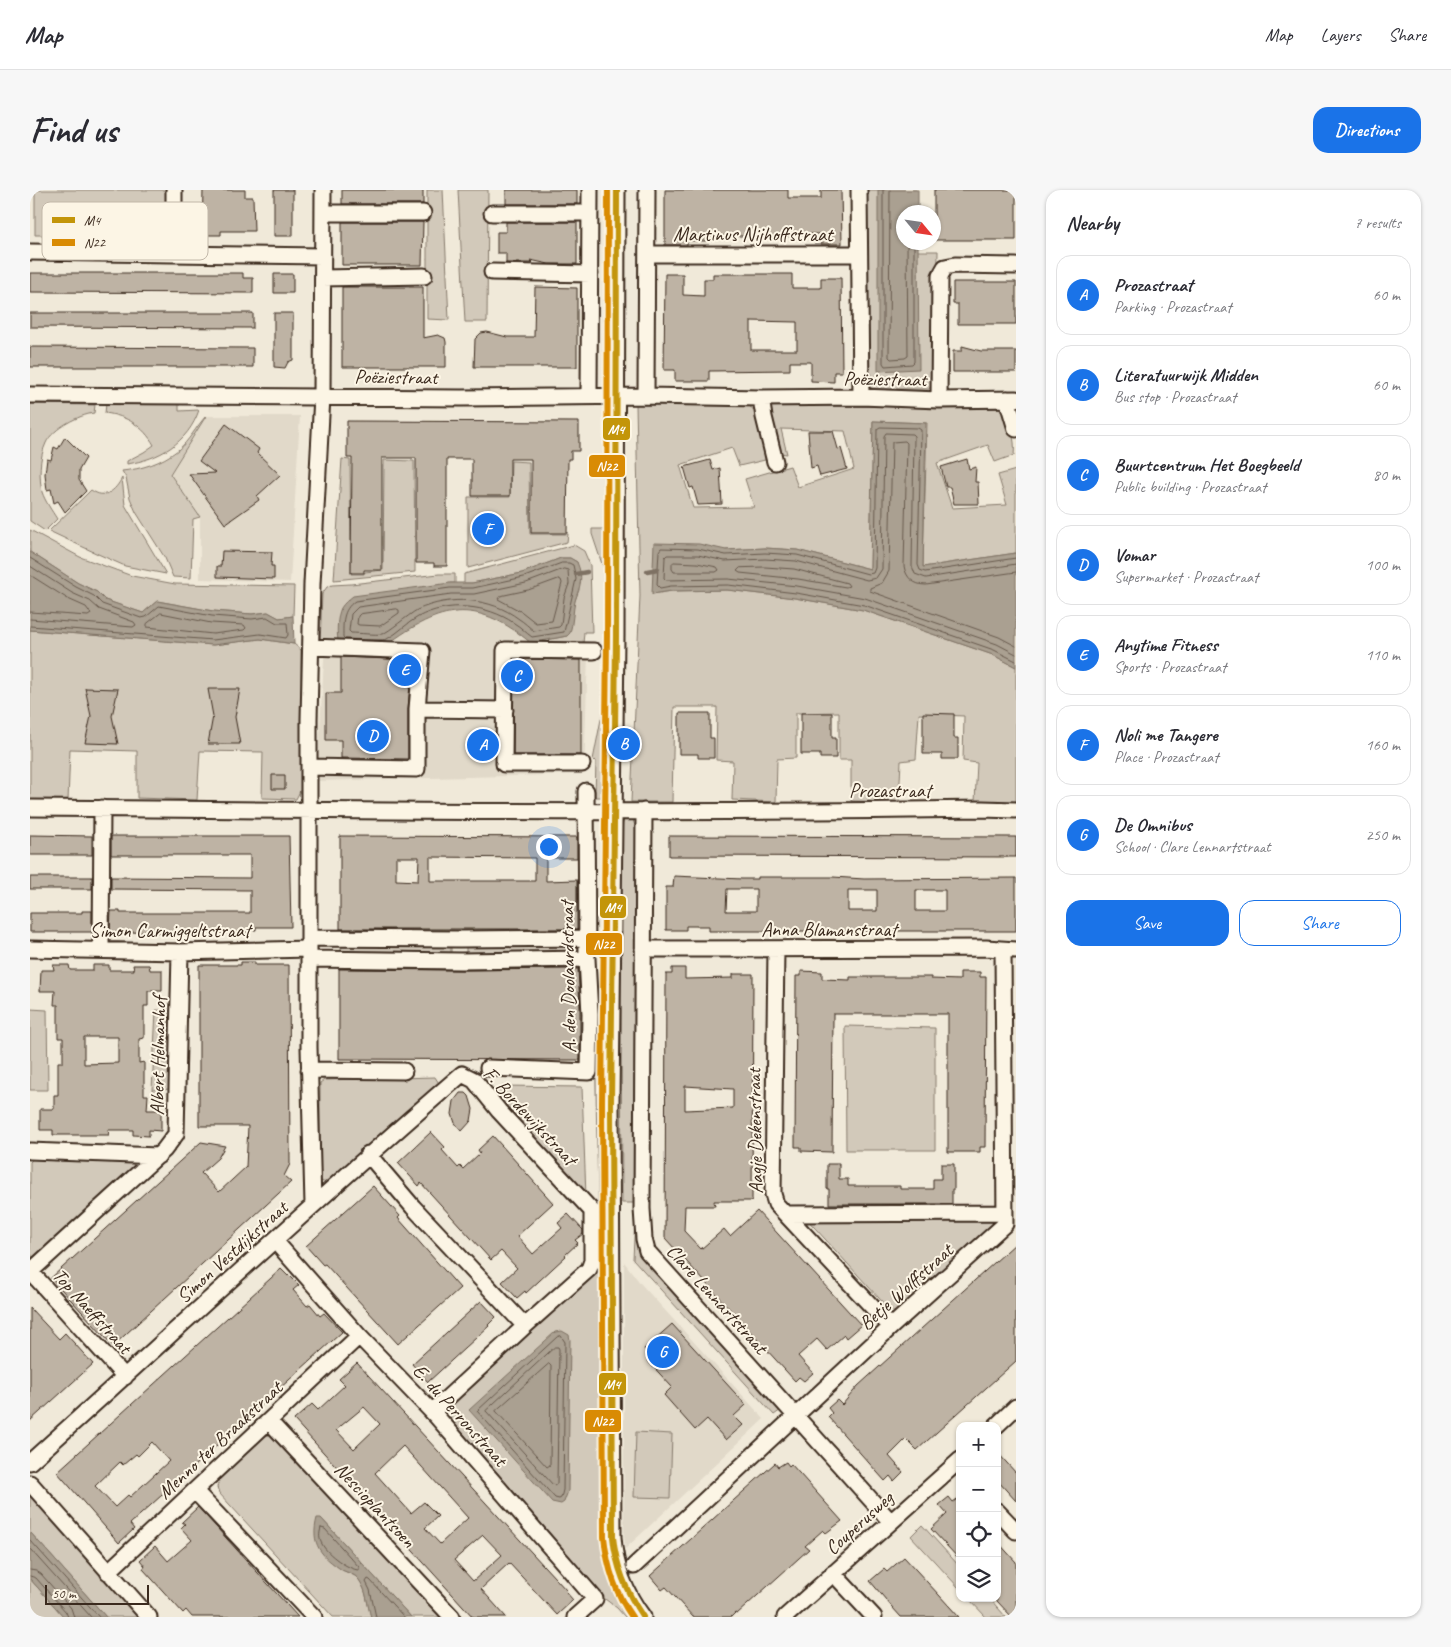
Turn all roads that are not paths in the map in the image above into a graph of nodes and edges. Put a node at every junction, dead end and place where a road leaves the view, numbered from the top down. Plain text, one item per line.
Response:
1 (323, 190) edge
2 (590, 190) edge
3 (617, 190) edge
4 (647, 190) edge
5 (859, 190) edge
6 (323, 213) junction
7 (423, 213) dead end
8 (492, 213) dead end
9 (590, 214) junction
10 (208, 254) edge
11 (647, 254) junction
12 (859, 254) junction
13 (323, 256) junction
14 (1016, 266) edge
15 (492, 272) dead end
16 (590, 274) junction
17 (424, 276) dead end
18 (323, 278) junction
19 (30, 395) edge
20 (322, 396) junction
21 (646, 396) junction
22 (589, 397) junction
23 (616, 397) junction
24 (861, 397) junction
25 (762, 398) junction
26 (1012, 399) edge
27 (939, 400) junction
28 (1016, 429) edge
29 (775, 462) dead end
30 (311, 647) junction
31 (594, 651) dead end
32 (418, 709) junction
33 (505, 710) junction
34 (582, 764) dead end
35 (309, 767) junction
36 (586, 791) dead end
37 (30, 808) edge
38 (102, 808) junction
39 (1016, 810) edge
40 (310, 811) junction
41 (586, 811) junction
42 (613, 811) junction
43 (644, 812) junction
44 (587, 938) junction
45 (30, 949) edge
46 (309, 949) junction
47 (643, 949) junction
48 (776, 949) junction
49 (101, 950) junction
50 (1010, 950) edge
51 (180, 952) junction
52 (587, 959) junction
53 (488, 1068) dead end
54 (309, 1070) junction
55 (404, 1071) dead end
56 (462, 1074) joint
57 (30, 1151) edge
58 (368, 1154) junction
59 (158, 1156) junction
60 (312, 1205) junction
61 (1005, 1213) junction
62 (786, 1214) junction
63 (275, 1241) junction
64 (30, 1271) edge
65 (525, 1326) junction
66 (891, 1327) junction
67 (359, 1336) junction
68 (125, 1377) junction
69 (1016, 1407) edge
70 (432, 1412) junction
71 (796, 1416) junction
72 (269, 1421) junction
73 (1000, 1422) edge
74 (30, 1462) edge
75 (956, 1467) edge
76 (30, 1483) edge
77 (195, 1491) junction
78 (998, 1512) edge
79 (891, 1522) junction
80 (1016, 1531) edge
81 (634, 1566) dead end
82 (108, 1572) junction
83 (833, 1573) junction
84 (149, 1617) edge
85 (314, 1617) edge
86 (452, 1617) edge
87 (574, 1617) edge
88 (643, 1617) edge
89 (785, 1617) edge
90 (874, 1617) edge

1 - 6 street
2 - 9 street
3 - 23 street
4 - 11 street
5 - 12 street
6 - 7 street
6 - 13 street
8 - 9 street
9 - 16 street
10 - 13 street
11 - 12 street, Martinus Nijhoffstraat
11 - 21 street
12 - 24 street
13 - 18 street
14 - 27 street
15 - 16 street
16 - 22 street
17 - 18 street
18 - 20 street
19 - 20 street, Poëziestraat
20 - 22 street, Poëziestraat
20 - 30 street
21 - 23 street, Poëziestraat
21 - 25 street, Poëziestraat
22 - 23 street, Poëziestraat
23 - 42 street
24 - 25 street, Poëziestraat
24 - 27 street, Poëziestraat
25 - 29 street
26 - 27 street, Poëziestraat
26 - 28 street, Poëziestraat
30 - 32 street
30 - 35 street
31 - 33 street
32 - 33 street
32 - 35 street
33 - 34 street
35 - 40 street
36 - 41 street, A. den Doolaardstraat
37 - 38 street
38 - 40 street
38 - 49 street
39 - 43 street, Prozastraat
40 - 41 street
40 - 46 street
41 - 42 street, Prozastraat
41 - 44 street, A. den Doolaardstraat
42 - 43 street, Prozastraat
42 - 88 street
43 - 47 street, Clare Lennartstraat
44 - 46 street
44 - 52 street, A. den Doolaardstraat
45 - 49 street, Simon Carmiggeltstraat
46 - 51 street, Simon Carmiggeltstraat
46 - 52 street
46 - 54 street
47 - 48 street, Anna Blamanstraat
47 - 71 street, Clare Lennartstraat
48 - 50 street, Anna Blamanstraat
48 - 62 street, Aagje Dekenstraat
49 - 51 street, Simon Carmiggeltstraat
50 - 61 street, Betje Wolffstraat
51 - 59 street, Albert Helmanhof
52 - 53 street, A. den Doolaardstraat
54 - 55 street
54 - 60 street
56 - 58 street, Simon Vestdijkstraat
56 - 65 street, F. Bordewijkstraat
57 - 59 street
58 - 60 street, Simon Vestdijkstraat
58 - 65 street
59 - 64 street, Albert Helmanhof
60 - 63 street, Simon Vestdijkstraat
61 - 62 street
61 - 66 street, Betje Wolffstraat
62 - 66 street, Aagje Dekenstraat
63 - 67 street, E. du Perronstraat
63 - 68 street, Simon Vestdijkstraat
64 - 68 street, Top Naeffstraat
65 - 70 street, F. Bordewijkstraat
66 - 71 street, Betje Wolffstraat
67 - 70 street, E. du Perronstraat
67 - 72 street, Menno ter Braakstraat
68 - 74 street, Simon Vestdijkstraat
69 - 73 street
70 - 87 street, E. du Perronstraat
71 - 79 street, Clare Lennartstraat
71 - 81 street, Betje Wolffstraat
72 - 77 street, Menno ter Braakstraat
72 - 86 street, Nescioplantsoen
75 - 79 street, Couperusweg
76 - 82 street
77 - 82 street, Menno ter Braakstraat
77 - 85 street
78 - 80 street
79 - 83 street, Couperusweg
82 - 84 street
83 - 89 street, Couperusweg
83 - 90 street

